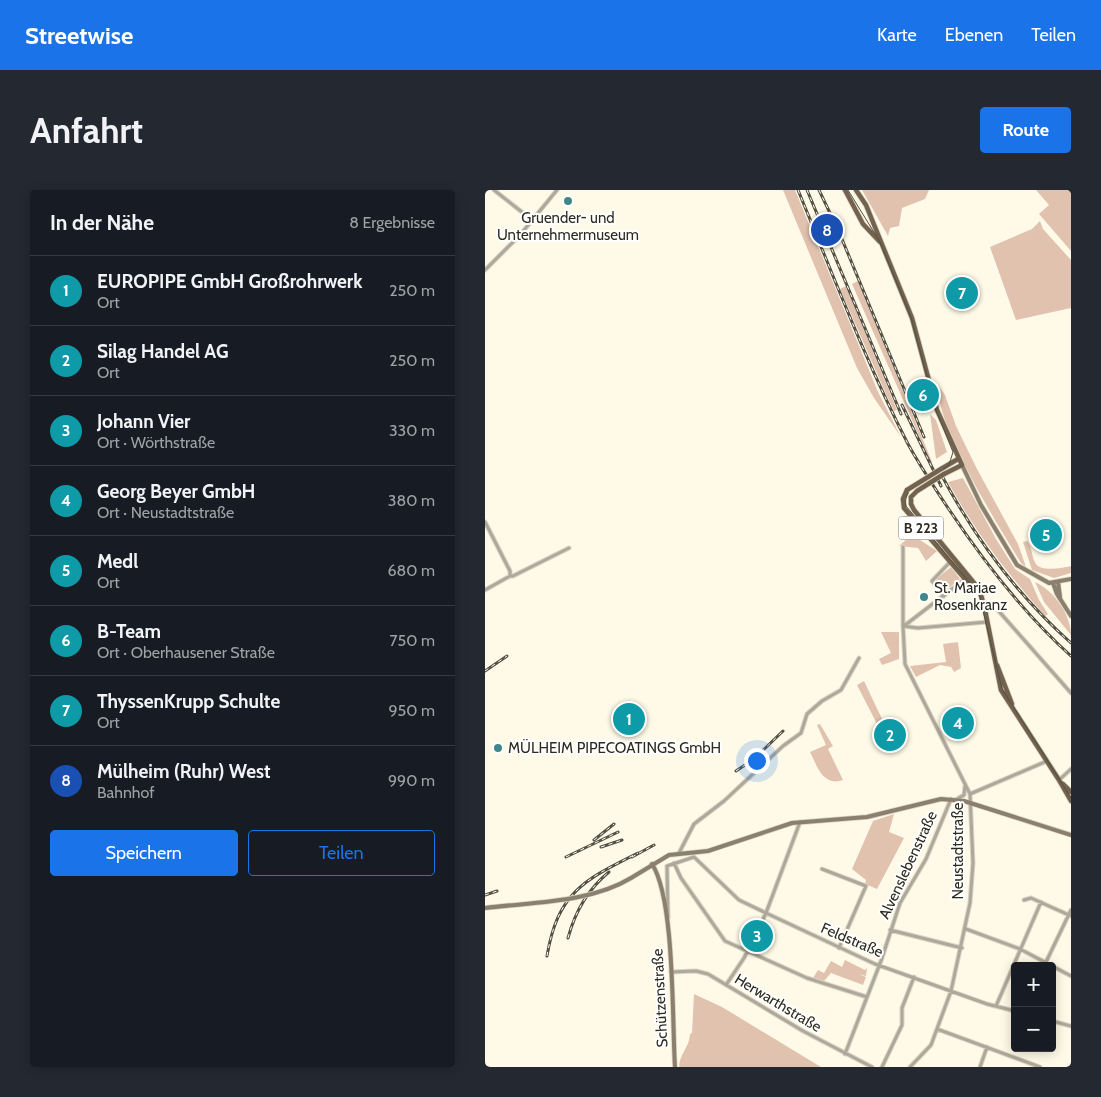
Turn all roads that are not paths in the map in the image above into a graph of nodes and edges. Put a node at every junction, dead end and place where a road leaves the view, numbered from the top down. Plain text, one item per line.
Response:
1 (494, 190) edge
2 (557, 190) edge
3 (845, 190) edge
4 (856, 190) edge
5 (532, 220) junction
6 (881, 243) junction
7 (485, 270) edge
8 (960, 462) junction
9 (485, 522) edge
10 (903, 547) dead end
11 (569, 548) dead end
12 (951, 561) junction
13 (510, 576) junction
14 (965, 579) junction
15 (1071, 579) edge
16 (1056, 583) junction
17 (485, 590) edge
18 (979, 592) junction
19 (944, 596) junction
20 (984, 605) junction
21 (1071, 616) edge
22 (915, 620) junction
23 (987, 622) junction
24 (903, 626) junction
25 (918, 628) junction
26 (859, 658) dead end
27 (1071, 693) edge
28 (1047, 761) junction
29 (1071, 769) edge
30 (1059, 780) junction
31 (965, 783) junction
32 (1071, 792) edge
33 (969, 794) junction
34 (951, 799) junction
35 (957, 799) junction
36 (1071, 801) edge
37 (971, 803) junction
38 (801, 821) junction
39 (1071, 835) edge
40 (679, 853) junction
41 (674, 862) junction
42 (652, 864) junction
43 (822, 869) dead end
44 (1024, 900) dead end
45 (1041, 902) junction
46 (485, 908) edge
47 (1071, 910) edge
48 (766, 913) junction
49 (1070, 915) edge
50 (667, 928) junction
51 (965, 929) junction
52 (890, 930) junction
53 (839, 948) junction
54 (962, 948) junction
55 (1020, 949) junction
56 (747, 952) junction
57 (1046, 962) joint
58 (879, 965) junction
59 (1056, 968) edge
60 (671, 972) junction
61 (914, 976) junction
62 (1071, 976) edge
63 (726, 985) junction
64 (951, 991) junction
65 (867, 997) junction
66 (996, 1006) junction
67 (1011, 1010) edge
68 (1056, 1022) edge
69 (1071, 1026) edge
70 (937, 1029) junction
71 (987, 1047) junction
72 (845, 1054) junction
73 (675, 1067) edge
74 (872, 1067) edge
75 (882, 1067) edge
76 (910, 1067) edge
77 (980, 1067) edge
78 (1040, 1067) edge

1 - 5 street
2 - 5 street
3 - 6 main road
4 - 6 main road
5 - 7 street
6 - 8 main road
8 - 12 main road, B 223, bridge
8 - 16 street
8 - 18 main road, B 223, bridge
9 - 13 street
10 - 24 street, Neustadtstraße
11 - 13 street
12 - 14 main road, B 223
12 - 19 street
13 - 17 street
14 - 18 main road, B 223
14 - 19 street
15 - 16 street
16 - 21 street
18 - 20 main road, B 223
19 - 22 street
20 - 23 main road, B 223
20 - 27 street
22 - 24 street
22 - 25 street
23 - 25 street
23 - 28 main road, B 223
24 - 25 street
24 - 31 street, Neustadtstraße
26 - 40 street
28 - 30 main road, B 223
28 - 33 street
29 - 30 street
30 - 32 main road, B 223
30 - 36 main road, B 223
31 - 33 street, Neustadtstraße
31 - 35 street
33 - 37 street, Neustadtstraße
34 - 35 street
34 - 38 street
34 - 52 street, Alvenslebenstraße
35 - 37 street
37 - 39 street
37 - 51 street, Neustadtstraße
38 - 40 street
38 - 48 street
40 - 42 street
41 - 48 street, Feldstraße
41 - 50 street, Schützenstraße
41 - 56 street
42 - 46 street, bridge
42 - 50 street, Schützenstraße
43 - 53 street
44 - 45 street
45 - 49 street
45 - 55 street
47 - 49 street
48 - 53 street, Feldstraße
48 - 56 street
49 - 57 street
50 - 60 street, Schützenstraße
51 - 54 street, Neustadtstraße
51 - 55 street
52 - 54 street
52 - 58 street, Alvenslebenstraße
53 - 58 street, Feldstraße
54 - 64 street, Neustadtstraße
55 - 57 street
55 - 66 street
56 - 63 street
56 - 65 street
58 - 61 street, Feldstraße
58 - 65 street, Alvenslebenstraße
59 - 62 street
60 - 63 street, Herwarthstraße
60 - 73 street, Schützenstraße
61 - 64 street, Feldstraße
61 - 75 street
63 - 72 street, Herwarthstraße
64 - 66 street, Feldstraße
64 - 70 street, Neustadtstraße
65 - 72 street, Alvenslebenstraße
66 - 67 street, Feldstraße
68 - 69 street
70 - 71 street
70 - 76 street, Neustadtstraße
71 - 77 street
71 - 78 street
72 - 74 street, Herwarthstraße

